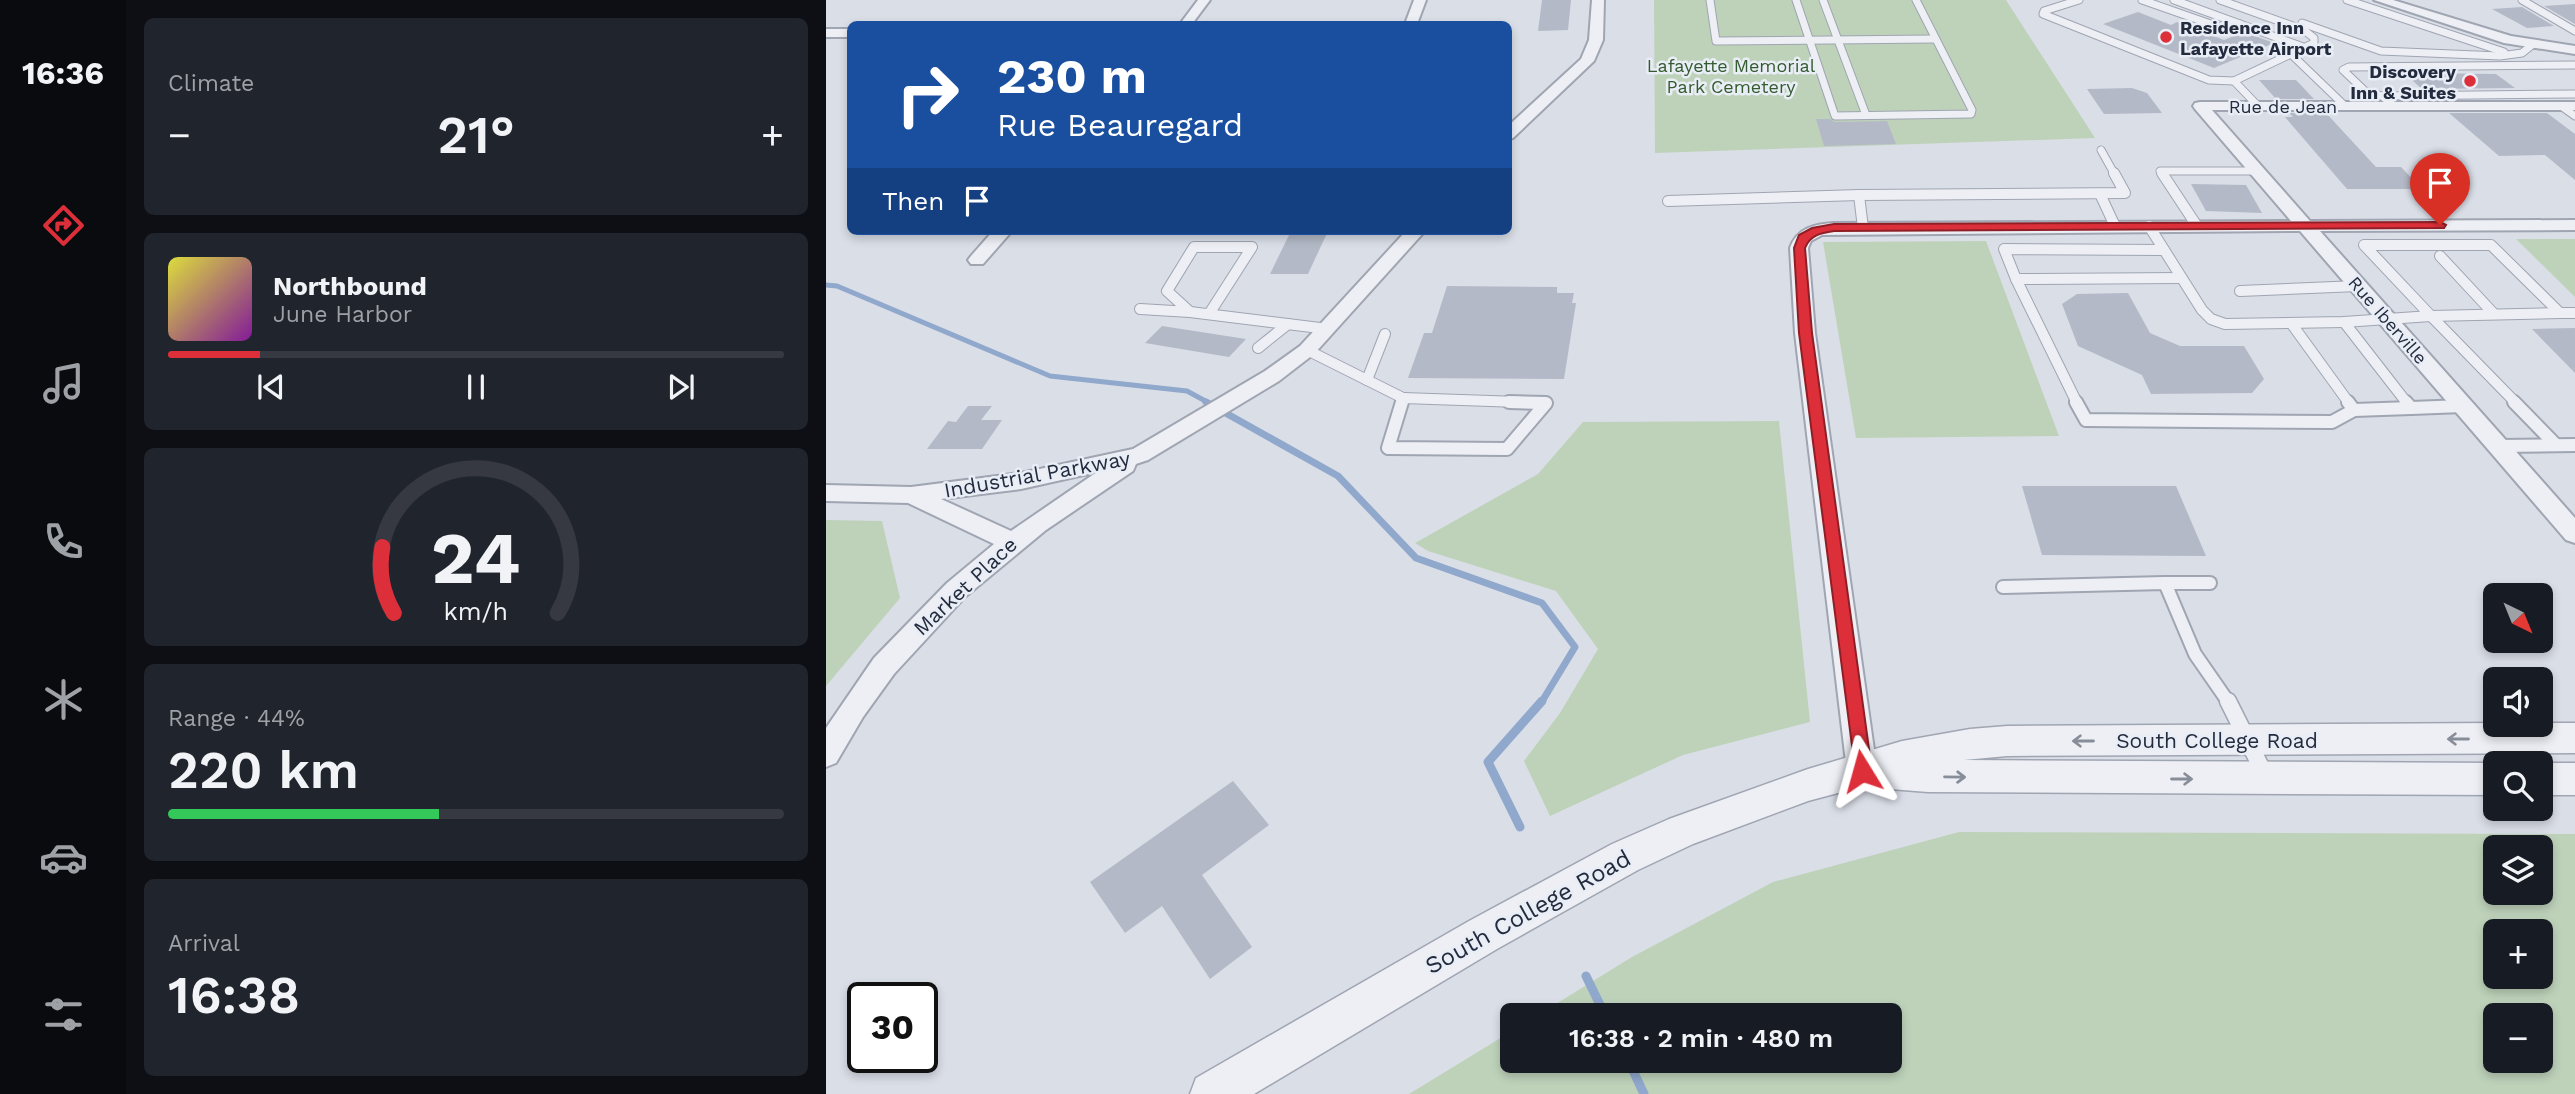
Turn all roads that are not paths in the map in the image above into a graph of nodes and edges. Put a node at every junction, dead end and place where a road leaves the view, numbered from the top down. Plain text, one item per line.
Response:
1 (1204, 0) edge
2 (1420, 0) edge
3 (1598, 0) edge
4 (1710, 0) edge
5 (1796, 0) edge
6 (1823, 0) edge
7 (1916, 0) edge
8 (2078, 0) edge
9 (2142, 0) edge
10 (2174, 0) edge
11 (2220, 0) edge
12 (2347, 0) edge
13 (2380, 0) edge
14 (2522, 0) edge
15 (2236, 6) junction
16 (1188, 21) edge
17 (1412, 21) edge
18 (2240, 24) junction
19 (2575, 31) edge
20 (826, 33) edge
21 (847, 33) edge
22 (1934, 39) junction
23 (1810, 40) junction
24 (1838, 40) junction
25 (2532, 45) junction
26 (2306, 48) junction
27 (2572, 52) edge
28 (2291, 54) junction
29 (2514, 55) junction
30 (2575, 65) edge
31 (2234, 81) junction
32 (2575, 94) edge
33 (2382, 96) junction
34 (2200, 106) joint
35 (2258, 106) junction
36 (2345, 106) junction
37 (2394, 106) junction
38 (2568, 106) edge
39 (1866, 115) junction
40 (2575, 116) edge
41 (1515, 122) edge
42 (2101, 150) dead end
43 (2257, 171) junction
44 (2100, 194) junction
45 (1859, 195) junction
46 (1668, 201) dead end
47 (2305, 225) junction
48 (2413, 225) junction
49 (2575, 225) edge
50 (2115, 226) junction
51 (2148, 226) junction
52 (2197, 226) junction
53 (1995, 227) junction
54 (1863, 228) junction
55 (999, 235) edge
56 (1412, 235) edge
57 (2432, 245) junction
58 (2004, 249) junction
59 (2164, 250) junction
60 (2440, 257) dead end
61 (977, 260) dead end
62 (2182, 278) junction
63 (2016, 279) junction
64 (2358, 286) junction
65 (2240, 291) dead end
66 (1140, 309) dead end
67 (1190, 312) junction
68 (2560, 313) junction
69 (2575, 313) edge
70 (1209, 314) junction
71 (2494, 314) junction
72 (2431, 316) junction
73 (2386, 317) junction
74 (2344, 322) junction
75 (2291, 323) junction
76 (1289, 324) junction
77 (1328, 329) junction
78 (1385, 334) dead end
79 (1258, 348) dead end
80 (1307, 350) junction
81 (1367, 380) junction
82 (1403, 398) junction
83 (2463, 406) junction
84 (2411, 408) junction
85 (2354, 410) junction
86 (2555, 444) junction
87 (2575, 445) edge
88 (2499, 446) junction
89 (1148, 451) junction
90 (826, 493) edge
91 (911, 495) junction
92 (2575, 534) edge
93 (1011, 542) junction
94 (2165, 583) junction
95 (2210, 583) dead end
96 (2003, 587) dead end
97 (2575, 738) edge
98 (2251, 740) junction
99 (826, 754) edge
100 (1862, 771) junction
101 (2267, 778) junction
102 (2483, 779) edge
103 (2553, 779) edge
104 (2575, 779) edge
105 (1212, 1094) edge

1 - 16 street
2 - 17 street
3 - 41 street
4 - 23 lane
5 - 23 lane
6 - 24 lane
7 - 22 lane
8 - 31 lane
9 - 18 lane
10 - 18 lane
11 - 15 lane
12 - 29 lane
13 - 25 street
14 - 19 lane
15 - 26 lane
15 - 29 lane
18 - 26 lane
20 - 21 street
22 - 24 lane
22 - 39 lane
23 - 24 lane
23 - 39 lane
24 - 39 lane
25 - 27 street
25 - 29 lane
26 - 28 lane
28 - 31 lane
28 - 36 lane
30 - 33 lane
31 - 35 lane
32 - 33 lane
33 - 37 lane
34 - 35 street, Rue de Jean
34 - 43 street, Rue Iberville
35 - 36 street, Rue de Jean
36 - 37 street, Rue de Jean
37 - 38 street, Rue de Jean
38 - 40 lane
42 - 44 lane
43 - 47 street, Rue Iberville
43 - 52 lane
44 - 45 lane
44 - 50 lane
45 - 46 lane
45 - 54 lane
47 - 48 street
47 - 52 street
47 - 64 street, Rue Iberville
48 - 49 street
48 - 57 lane
50 - 51 street
50 - 53 street
51 - 52 street
51 - 59 lane
53 - 54 street
53 - 58 lane
54 - 100 street
55 - 61 street
56 - 77 street, Industrial Parkway
57 - 68 lane
57 - 72 lane
58 - 59 lane
58 - 63 lane
59 - 62 lane
60 - 71 lane
62 - 63 lane
62 - 75 lane
63 - 85 lane
64 - 65 lane
64 - 73 street, Rue Iberville
66 - 67 lane
67 - 70 lane
67 - 70 lane
68 - 69 lane
68 - 71 lane
70 - 76 lane
71 - 72 lane
72 - 73 lane
72 - 86 lane
73 - 74 lane
73 - 83 street, Rue Iberville
74 - 75 lane
74 - 84 lane
75 - 85 lane
76 - 77 lane
76 - 79 lane
77 - 80 street, Industrial Parkway
78 - 81 lane
80 - 81 lane
80 - 89 street, Industrial Parkway
81 - 82 lane
82 - 82 lane
83 - 84 lane
83 - 88 street, Rue Iberville
84 - 85 lane
86 - 87 lane
86 - 88 lane
88 - 92 street, Rue Iberville
89 - 91 street, Industrial Parkway
89 - 93 street, Market Place
90 - 91 street, Industrial Parkway
91 - 93 street, Industrial Parkway
93 - 99 street, Market Place
94 - 95 lane
94 - 96 lane
94 - 98 lane
97 -> 98 street, South College Road
98 -> 100 street, South College Road
98 - 101 lane
100 -> 101 street, South College Road
100 - 105 street, South College Road
101 - 102 street, South College Road
103 - 104 street

